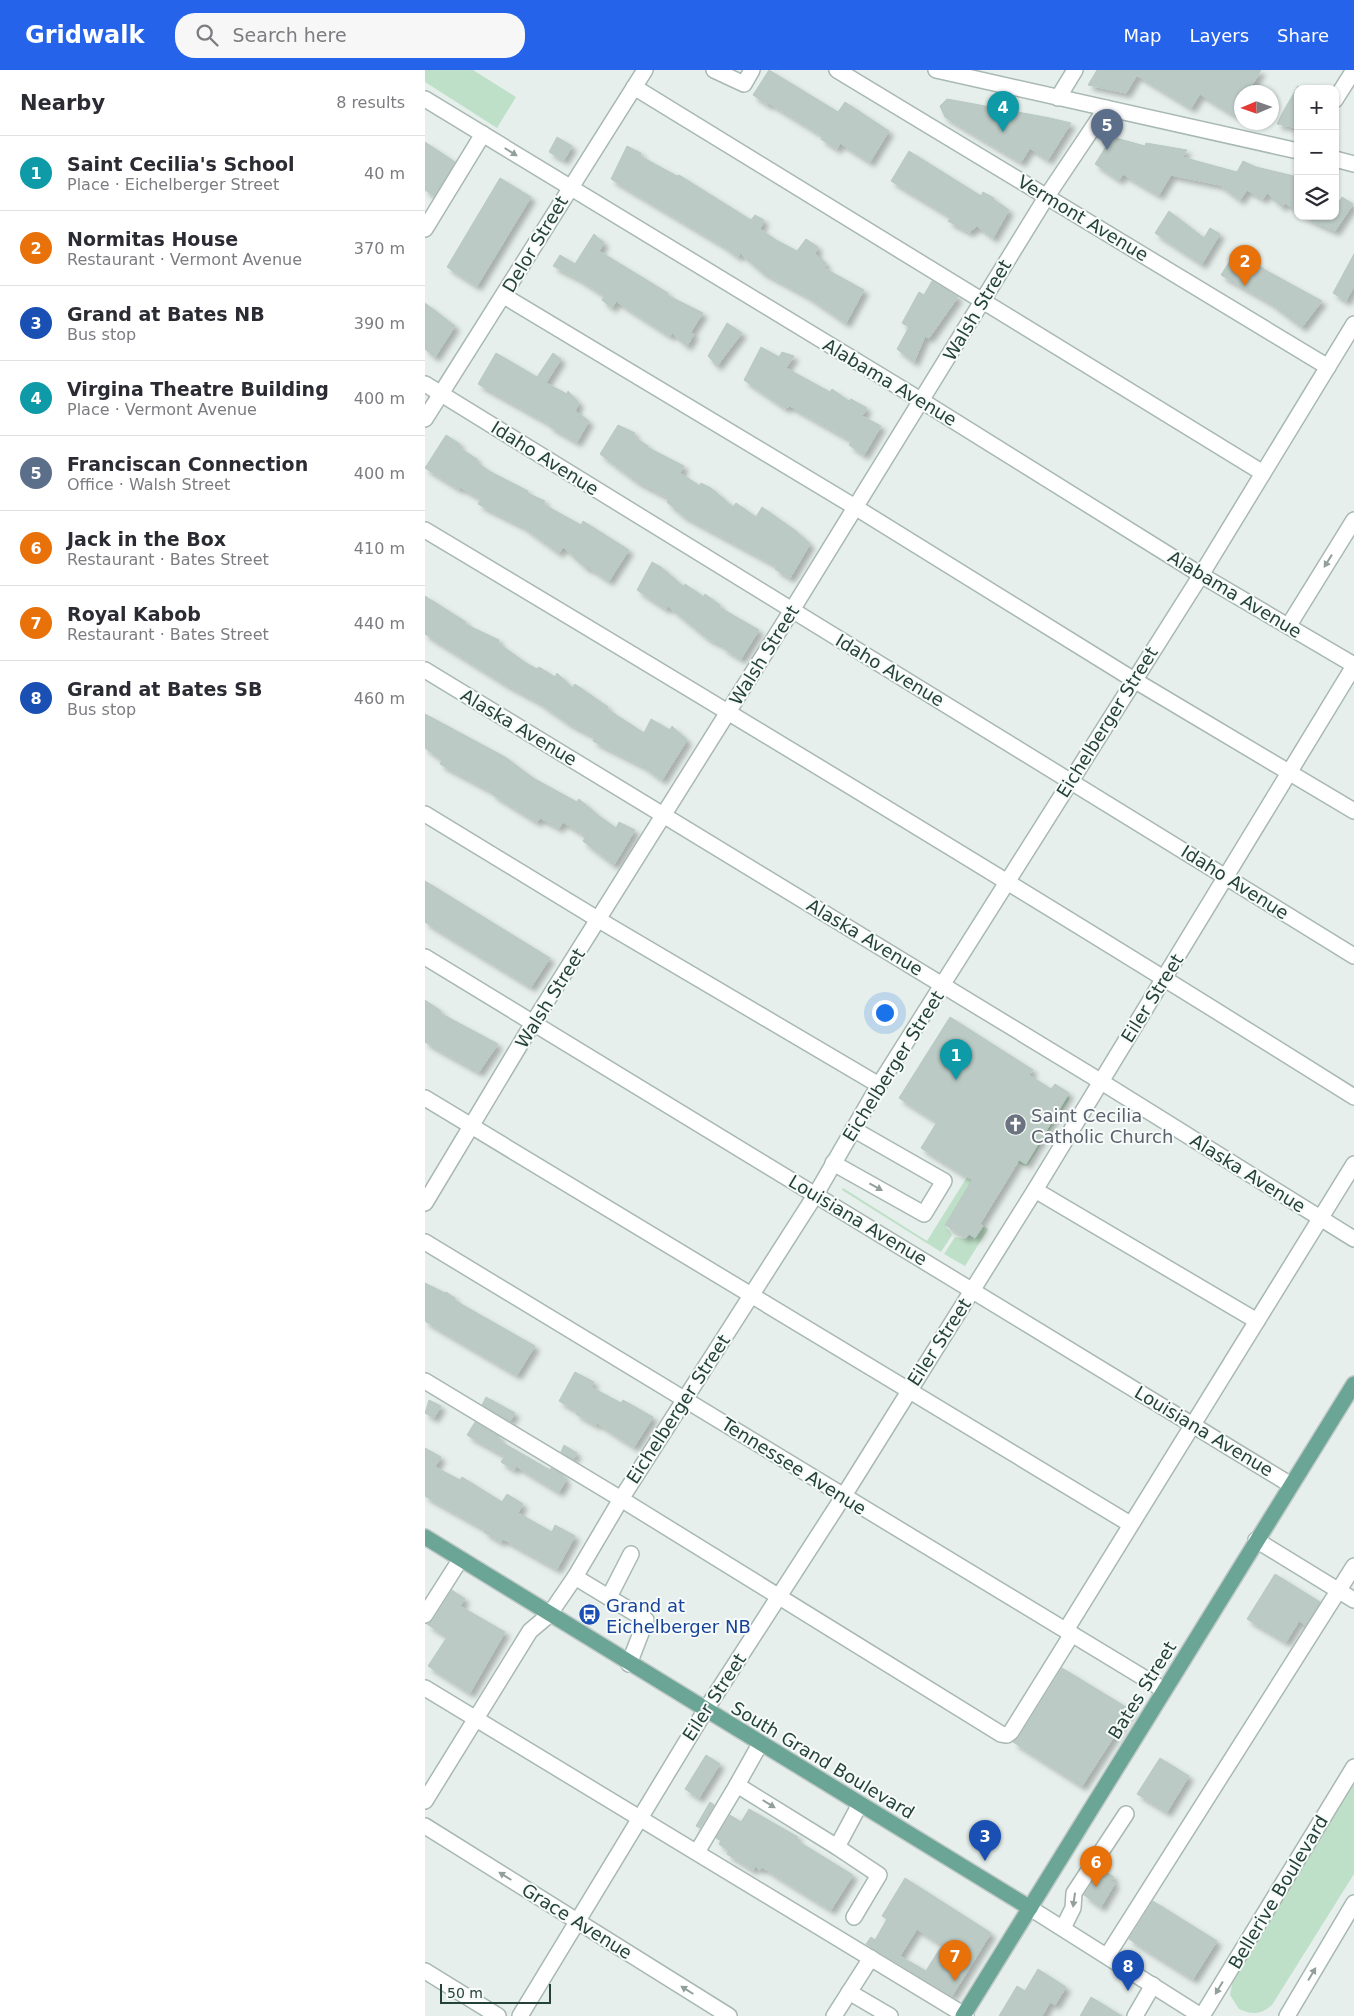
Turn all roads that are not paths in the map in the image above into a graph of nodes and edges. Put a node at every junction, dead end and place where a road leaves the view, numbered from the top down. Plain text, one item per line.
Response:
1 (645, 70) edge
2 (715, 70) edge
3 (752, 70) edge
4 (837, 70) edge
5 (936, 70) edge
6 (1075, 70) edge
7 (1353, 70) edge
8 (634, 87) junction
9 (1339, 93) edge
10 (1058, 98) junction
11 (425, 99) edge
12 (1106, 108) junction
13 (483, 134) junction
14 (1294, 150) edge
15 (1339, 160) edge
16 (1354, 164) edge
17 (569, 188) junction
18 (1047, 196) junction
19 (425, 229) edge
20 (504, 296) junction
21 (984, 300) junction
22 (1354, 324) edge
23 (1327, 367) junction
24 (425, 384) edge
25 (441, 394) junction
26 (922, 401) junction
27 (425, 419) edge
28 (1263, 472) junction
29 (855, 507) junction
30 (1354, 520) edge
31 (425, 530) edge
32 (1201, 575) junction
33 (792, 610) junction
34 (1289, 625) junction
35 (1354, 666) edge
36 (425, 670) edge
37 (1134, 680) junction
38 (728, 712) junction
39 (1288, 772) junction
40 (1071, 780) junction
41 (1354, 811) edge
42 (425, 814) edge
43 (665, 815) junction
44 (1227, 877) junction
45 (1007, 883) junction
46 (599, 920) junction
47 (1354, 956) edge
48 (425, 957) edge
49 (1164, 978) junction
50 (943, 985) junction
51 (533, 1023) junction
52 (1100, 1081) junction
53 (879, 1085) junction
54 (1354, 1097) edge
55 (425, 1098) edge
56 (471, 1126) junction
57 (853, 1129) junction
58 (833, 1163) junction
59 (1354, 1164) edge
60 (1035, 1190) junction
61 (815, 1194) junction
62 (425, 1203) edge
63 (1320, 1218) junction
64 (1354, 1239) edge
65 (425, 1242) edge
66 (972, 1289) junction
67 (751, 1295) junction
68 (1257, 1321) junction
69 (425, 1381) edge
70 (1354, 1384) edge
71 (907, 1390) junction
72 (684, 1398) junction
73 (1192, 1424) junction
74 (1291, 1484) junction
75 (843, 1497) junction
76 (621, 1499) junction
77 (1129, 1524) junction
78 (425, 1538) edge
79 (1256, 1540) junction
80 (631, 1554) dead end
81 (460, 1560) junction
82 (1354, 1566) edge
83 (575, 1577) junction
84 (1339, 1590) junction
85 (779, 1596) junction
86 (609, 1597) junction
87 (1354, 1600) edge
88 (549, 1614) junction
89 (425, 1615) edge
90 (1069, 1632) junction
91 (629, 1664) junction
92 (425, 1688) edge
93 (1164, 1690) junction
94 (705, 1710) junction
95 (475, 1718) junction
96 (760, 1744) junction
97 (1354, 1767) edge
98 (737, 1785) junction
99 (425, 1802) edge
100 (860, 1804) junction
101 (1126, 1814) dead end
102 (639, 1817) junction
103 (425, 1826) edge
104 (837, 1847) junction
105 (697, 1852) junction
106 (1354, 1902) edge
107 (1030, 1908) junction
108 (853, 1917) dead end
109 (578, 1922) junction
110 (1063, 1928) junction
111 (1107, 1956) junction
112 (871, 1958) junction
113 (425, 1971) edge
114 (1153, 1985) junction
115 (849, 1992) junction
116 (498, 2016) edge
117 (520, 2016) edge
118 (729, 2016) edge
119 (834, 2016) edge
120 (890, 2016) edge
121 (964, 2016) edge
122 (1135, 2016) edge
123 (1202, 2016) edge
124 (1287, 2016) edge

1 - 8 street, Delor Street
2 - 3 street
4 - 18 street, Vermont Avenue
5 - 10 street
6 - 10 street
7 - 9 street
8 - 17 street, Delor Street
8 - 21 street
10 - 12 street
11 - 13 street, Alabama Avenue
12 - 14 street
12 - 18 street, Walsh Street
13 -> 17 street, Alabama Avenue
13 - 19 street
15 - 16 street
17 - 20 street, Delor Street
17 - 26 street, Alabama Avenue
18 - 21 street, Walsh Street
18 - 23 street, Vermont Avenue
20 - 25 street, Delor Street
20 - 29 street
21 - 26 street, Walsh Street
21 - 28 street
22 - 23 street, Eichelberger Street
23 - 28 street, Eichelberger Street
24 - 25 street, Idaho Avenue
25 - 27 street, Delor Street
25 - 33 street, Idaho Avenue
26 - 29 street, Walsh Street
26 - 32 street, Alabama Avenue
28 - 32 street, Eichelberger Street
29 - 33 street, Walsh Street
29 - 37 street
30 -> 34 street
31 - 38 street
32 - 34 street, Alabama Avenue
32 - 37 street, Eichelberger Street
33 - 38 street, Walsh Street
33 - 40 street, Idaho Avenue
34 - 35 street, Alabama Avenue
35 - 39 street, Eiler Street
36 - 43 street, Alaska Avenue
37 - 39 street
37 - 40 street, Eichelberger Street
38 - 43 street, Walsh Street
38 - 45 street
39 - 41 street
39 - 44 street, Eiler Street
40 - 44 street, Idaho Avenue
40 - 45 street, Eichelberger Street
42 - 46 street
43 - 46 street, Walsh Street
43 - 50 street, Alaska Avenue
44 - 47 street, Idaho Avenue
44 - 49 street, Eiler Street
45 - 49 street
45 - 50 street, Eichelberger Street
46 - 51 street, Walsh Street
46 - 53 street
48 - 51 street, Louisiana Avenue
49 - 52 street, Eiler Street
49 - 54 street
50 - 52 street, Alaska Avenue
50 - 53 street, Eichelberger Street
51 - 56 street, Walsh Street
51 - 61 street, Louisiana Avenue
52 - 60 street, Eiler Street
52 - 63 street, Alaska Avenue
53 - 57 street, Eichelberger Street
55 - 56 street
56 - 62 street, Walsh Street
56 - 67 street
57 - 58 street, Eichelberger Street
58 -> 57 street
58 - 61 street, Eichelberger Street
59 - 63 street
60 - 66 street, Eiler Street
60 - 68 street
61 - 66 street, Louisiana Avenue
61 - 67 street, Eichelberger Street
63 - 64 street, Alaska Avenue
63 - 68 street
65 - 72 street, Tennessee Avenue
66 - 71 street, Eiler Street
66 - 73 street, Louisiana Avenue
67 - 71 street
67 - 72 street, Eichelberger Street
68 - 73 street
69 - 76 street
70 - 74 main road, Bates Street
71 - 75 street, Eiler Street
71 - 77 street
72 - 75 street, Tennessee Avenue
72 - 76 street, Eichelberger Street
73 - 74 street, Louisiana Avenue
73 - 77 street
74 - 79 main road, Bates Street
75 - 85 street, Eiler Street
75 - 90 street, Tennessee Avenue
76 - 83 street, Eichelberger Street
76 - 85 street
77 - 90 street
78 - 81 main road, South Grand Boulevard
79 - 84 street
79 - 93 main road, Bates Street
80 - 86 street
81 - 88 main road, South Grand Boulevard
81 - 89 street
82 - 84 street
83 - 86 street
83 - 88 street, Eichelberger Street
84 - 87 street
84 - 111 street
85 - 90 street
85 - 94 street, Eiler Street
86 - 91 street
88 - 91 main road, South Grand Boulevard
88 - 95 street, Eichelberger Street
90 - 93 street, Tennessee Avenue
91 - 94 main road, South Grand Boulevard
92 - 95 street
93 - 107 main road, Bates Street
94 - 96 main road, South Grand Boulevard
94 - 102 street, Eiler Street
95 - 99 street, Eichelberger Street
95 - 102 street
96 - 98 street
96 - 100 main road, South Grand Boulevard
97 -> 123 street, Bellerive Boulevard
98 -> 104 street
98 - 105 street
100 - 104 street
100 - 107 main road, South Grand Boulevard
101 -> 110 street
102 - 105 street
102 - 109 street, Eiler Street
109 -> 103 street, Grace Avenue
104 - 108 street
105 - 112 street
124 -> 106 street
107 - 110 street, South Grand Boulevard
107 - 121 main road, Bates Street
109 - 117 street, Eiler Street
118 -> 109 street, Grace Avenue
110 - 111 street, South Grand Boulevard
111 - 114 street, South Grand Boulevard
112 - 115 street
112 - 121 street
113 - 116 street
114 - 122 street
114 - 123 street, South Grand Boulevard
115 - 119 street
115 - 120 street

